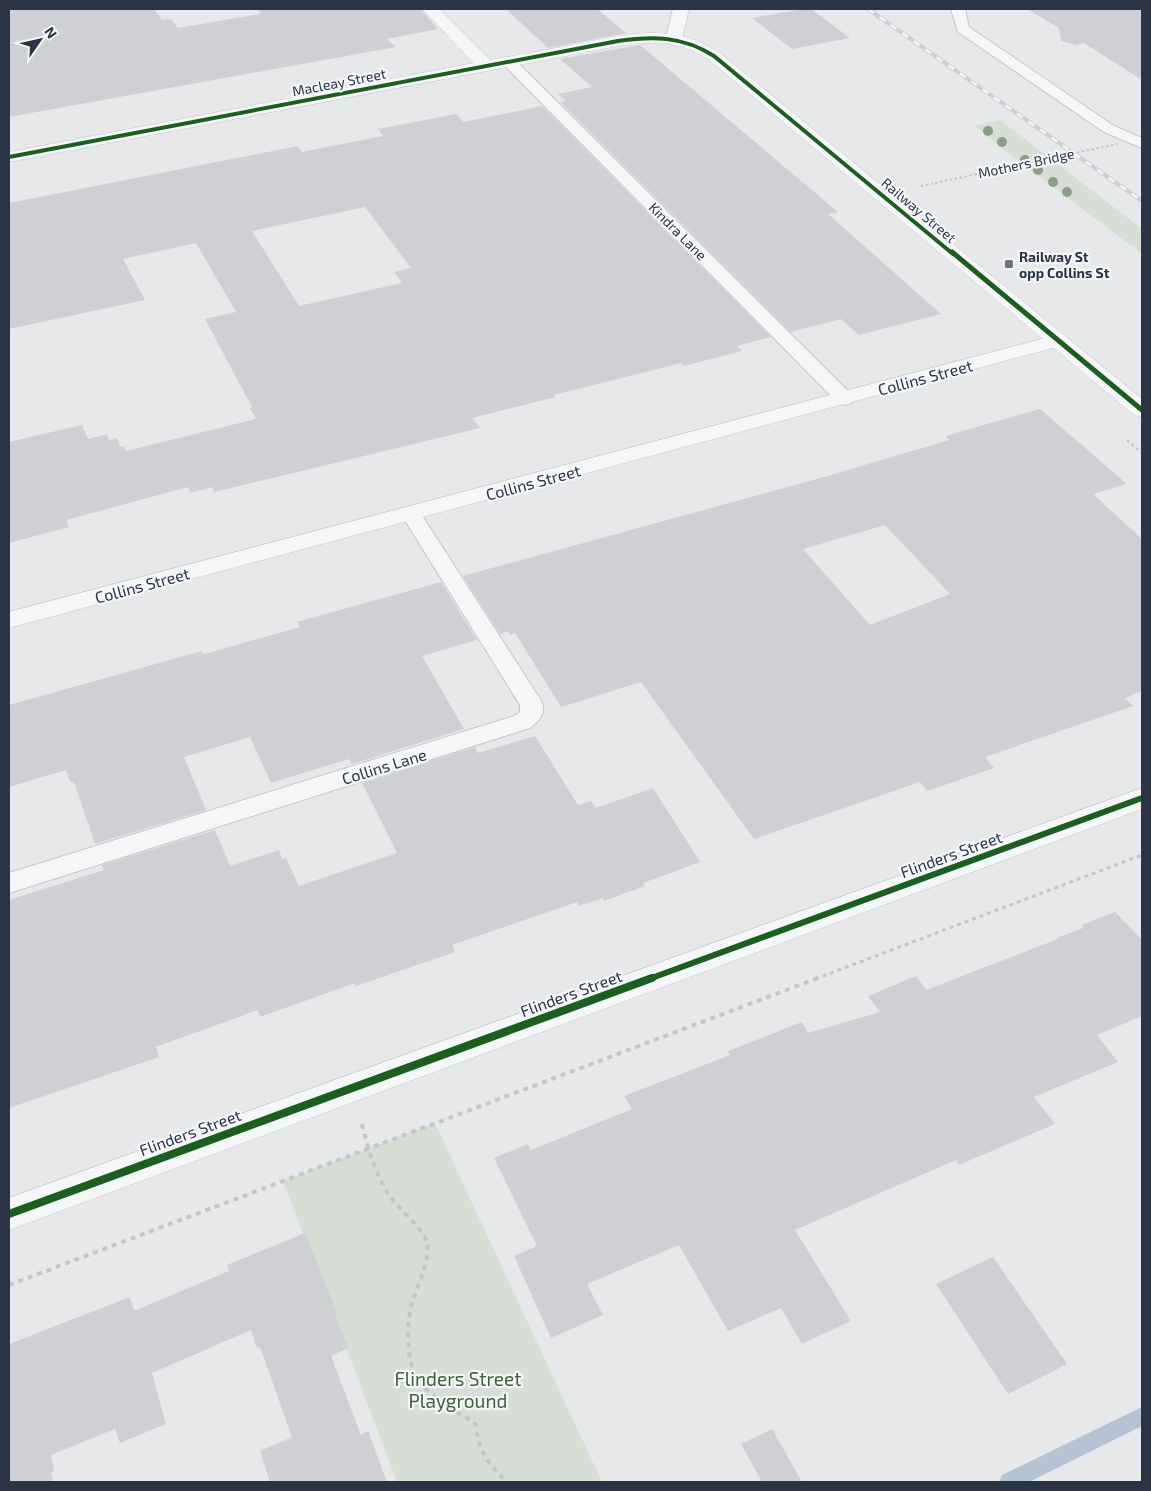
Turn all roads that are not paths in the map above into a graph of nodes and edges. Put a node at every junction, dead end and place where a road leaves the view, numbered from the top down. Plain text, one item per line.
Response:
1 (430, 9) edge
2 (680, 9) edge
3 (958, 9) edge
4 (674, 38) junction
5 (510, 63) junction
6 (487, 67) junction
7 (1142, 143) edge
8 (9, 157) edge
9 (1057, 341) junction
10 (845, 398) junction
11 (1142, 410) edge
12 (411, 514) junction
13 (9, 620) edge
14 (1142, 798) edge
15 (9, 884) edge
16 (9, 1214) edge

1 - 6 street
2 - 4 street
3 - 7 lane
4 - 5 street, Macleay Street
4 - 9 street, Railway Street
5 - 6 street, Macleay Street
5 - 10 lane, Kindra Lane
6 - 8 street, Macleay Street
9 - 10 street, Collins Street
9 - 11 street, Railway Street
10 - 12 street, Collins Street
12 - 13 street, Collins Street
12 - 15 lane, Collins Lane
14 - 16 street, Flinders Street

